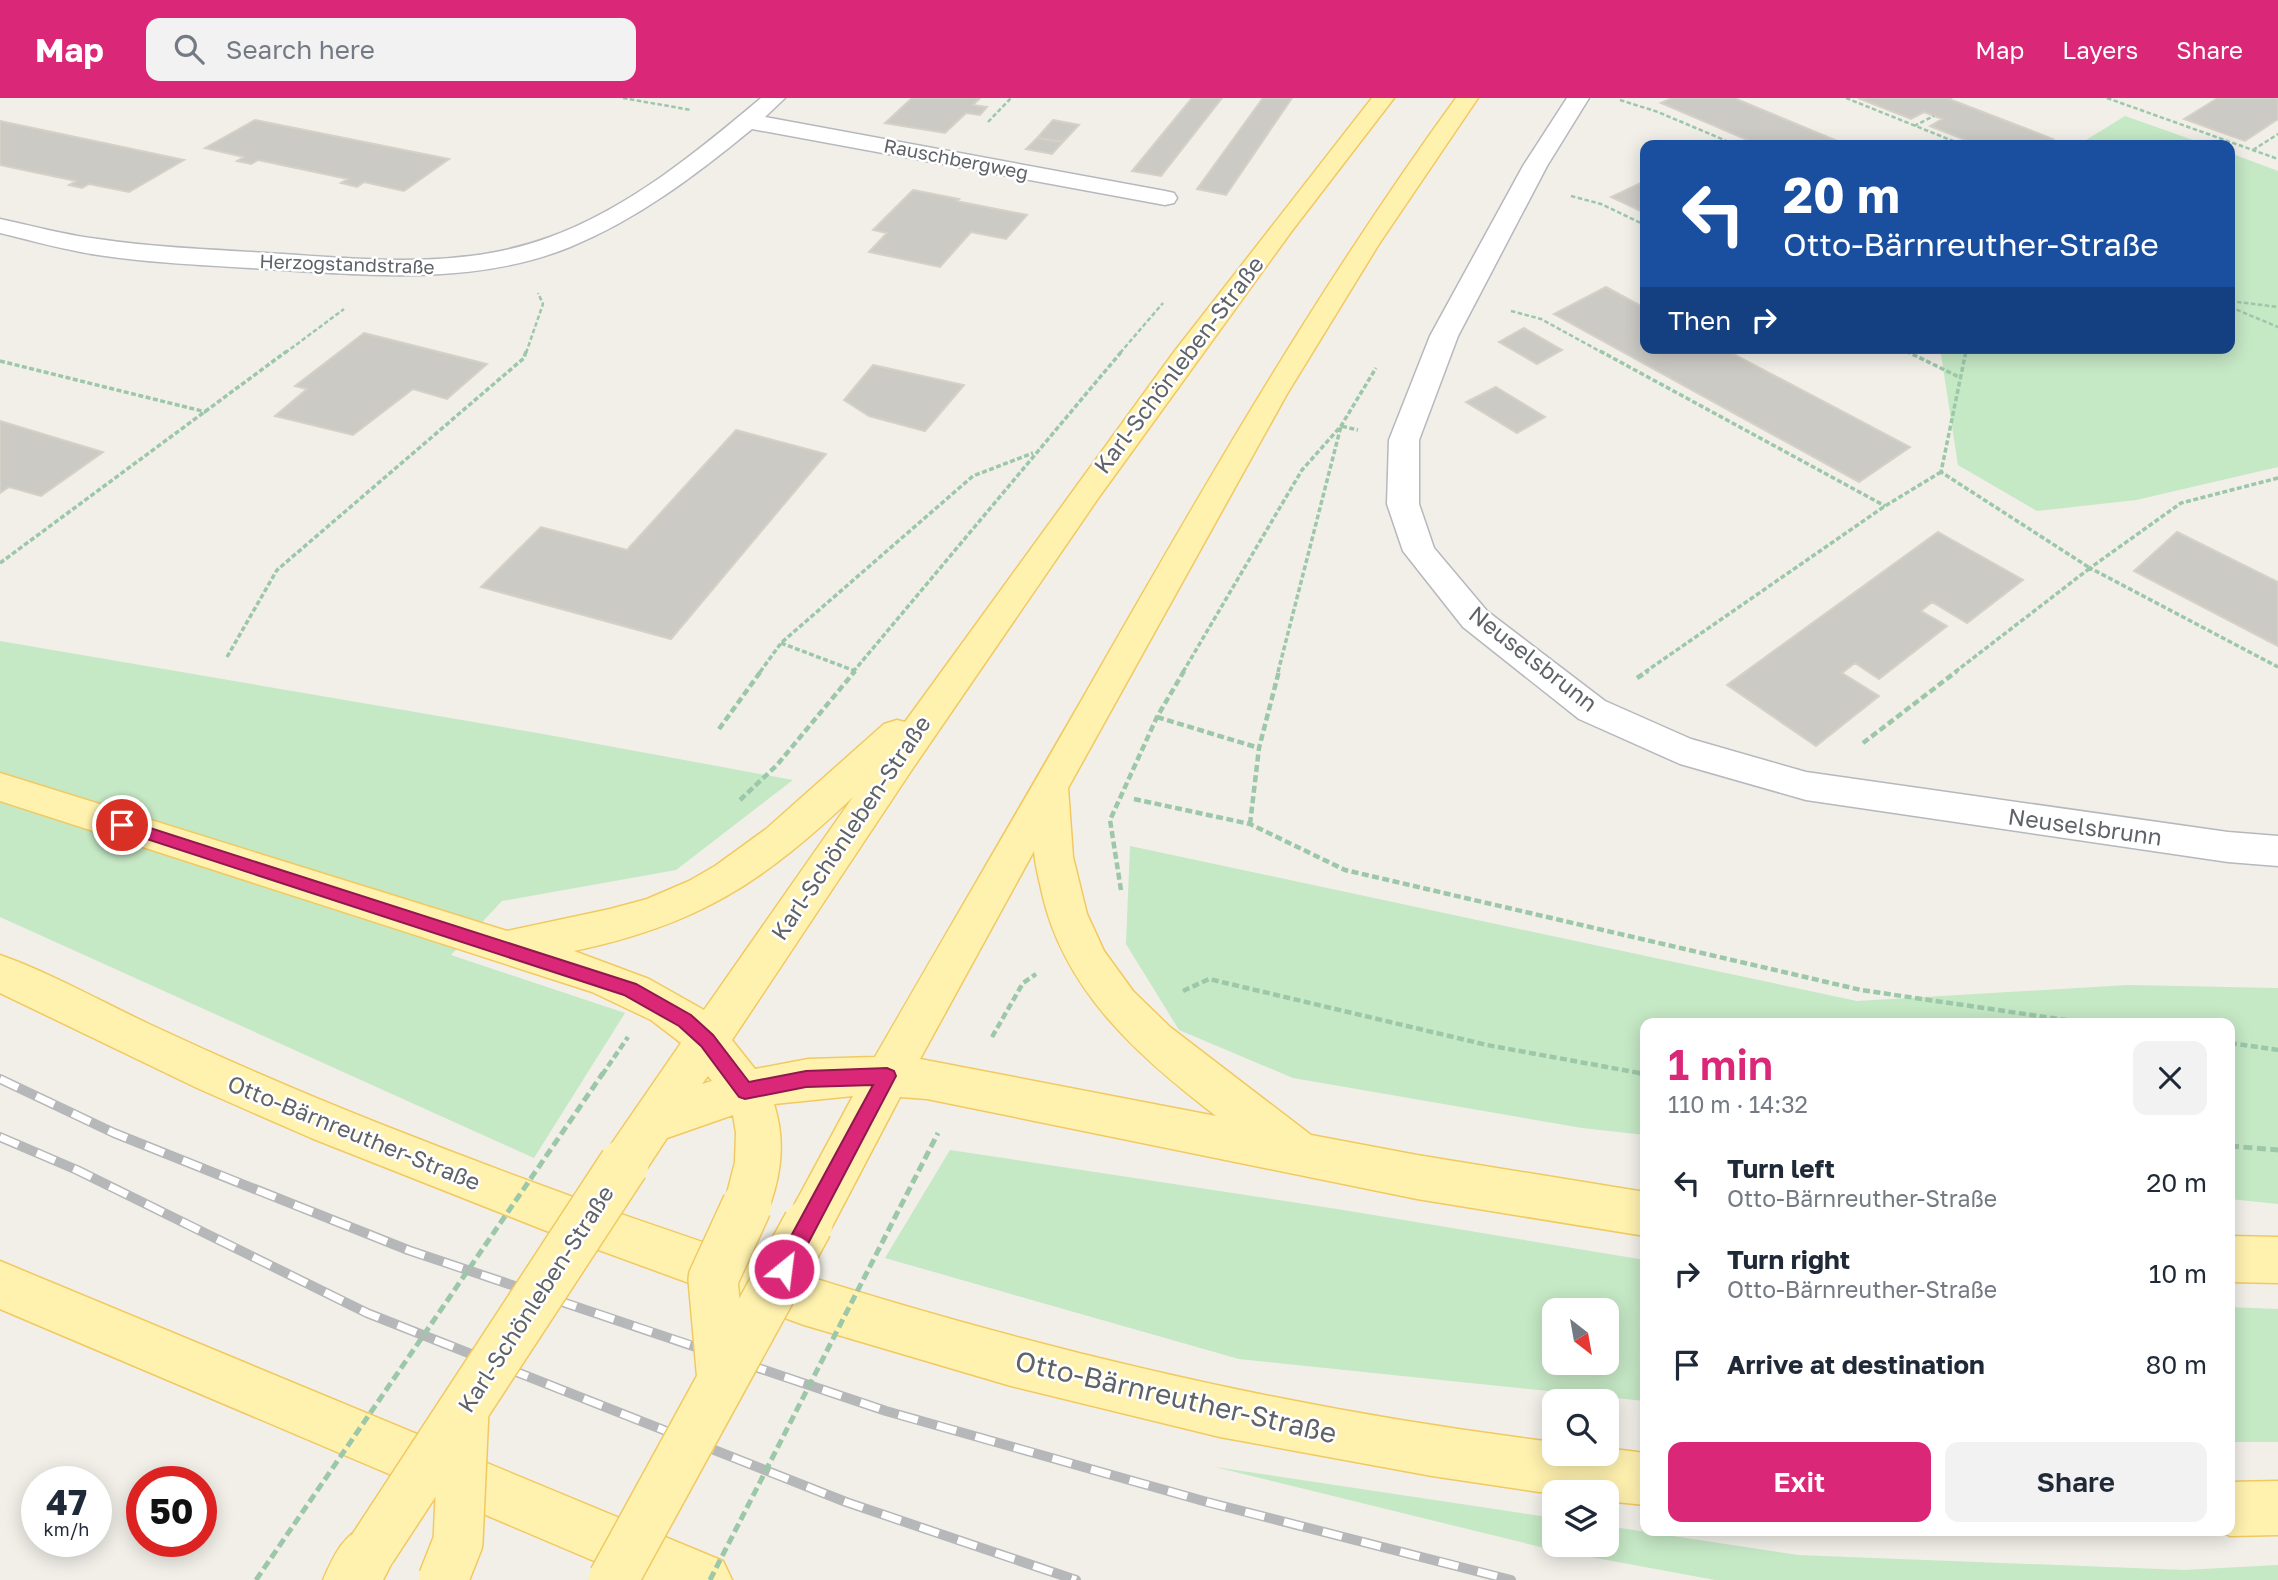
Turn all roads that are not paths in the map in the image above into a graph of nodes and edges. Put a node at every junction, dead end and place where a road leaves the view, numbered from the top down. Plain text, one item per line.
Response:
1 (774, 98) edge
2 (1383, 98) edge
3 (1467, 98) edge
4 (1578, 98) edge
5 (747, 121) junction
6 (1165, 198) dead end
7 (0, 226) edge
8 (943, 691) junction
9 (0, 787) edge
10 (1050, 789) junction
11 (2278, 850) edge
12 (505, 947) junction
13 (0, 973) edge
14 (707, 1041) junction
15 (887, 1076) junction
16 (745, 1091) junction
17 (652, 1123) junction
18 (1302, 1154) junction
19 (1640, 1213) edge
20 (2235, 1259) edge
21 (2278, 1260) edge
22 (0, 1285) edge
23 (722, 1381) junction
24 (464, 1408) junction
25 (1640, 1478) edge
26 (2278, 1507) edge
27 (2235, 1509) edge
28 (361, 1564) edge
29 (443, 1580) edge
30 (613, 1580) edge
31 (704, 1580) edge

1 - 5 street, Herzogstandstraße
2 - 8 main road, Karl-Schönleben-Straße
3 - 10 main road
4 - 11 street, Neuselsbrunn
5 - 6 street, Rauschbergweg
5 - 7 street, Herzogstandstraße
8 - 12 main road
8 - 14 main road, Karl-Schönleben-Straße
9 - 12 main road
10 - 15 main road
10 - 18 main road
12 - 14 main road
13 - 25 main road, Otto-Bärnreuther-Straße
14 - 16 main road
14 - 17 main road, Karl-Schönleben-Straße
15 - 16 main road
15 - 18 main road
15 - 23 main road, bridge
16 - 17 main road
16 - 23 main road, bridge
17 - 24 main road, Karl-Schönleben-Straße, bridge
18 - 19 main road
20 - 21 main road
22 - 31 main road
23 - 30 main road, bridge
24 - 28 main road, Karl-Schönleben-Straße, bridge
24 - 29 main road, bridge
26 - 27 main road

